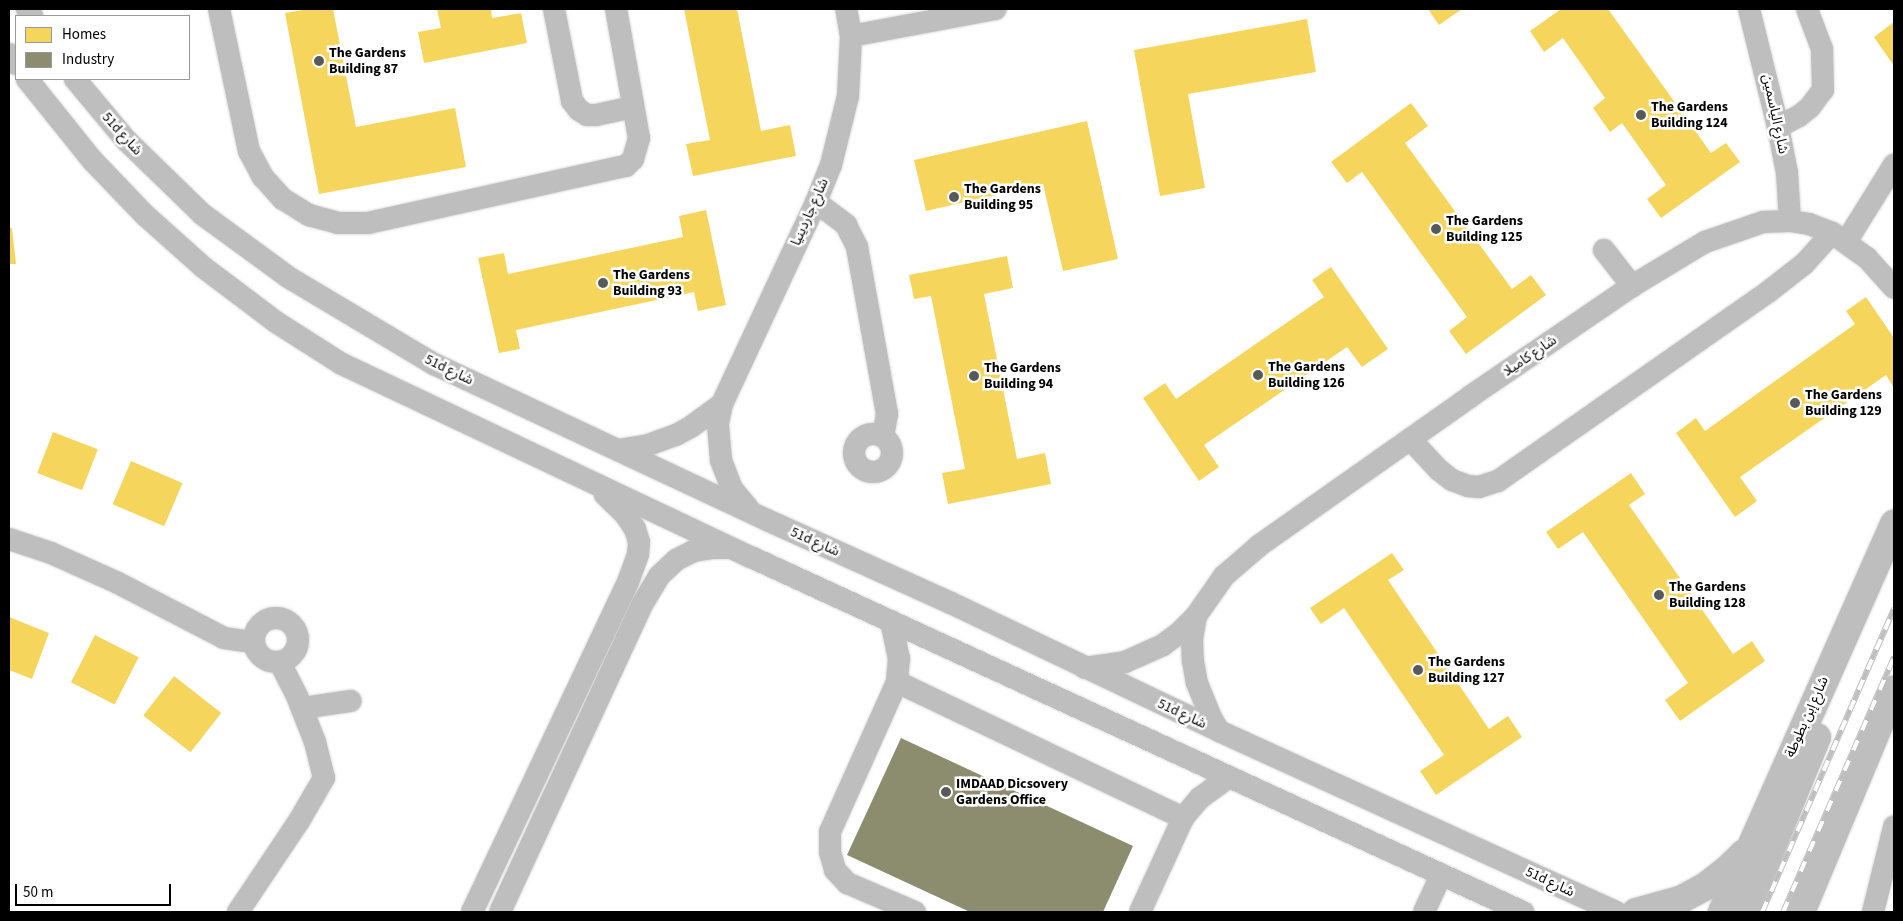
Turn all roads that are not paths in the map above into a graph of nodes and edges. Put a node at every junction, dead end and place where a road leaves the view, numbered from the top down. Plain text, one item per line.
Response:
1 (219, 9) edge
2 (554, 9) edge
3 (616, 9) edge
4 (846, 9) edge
5 (995, 9) edge
6 (1749, 9) edge
7 (1807, 9) edge
8 (851, 36) junction
9 (28, 80) edge
10 (76, 80) edge
11 (633, 107) junction
12 (1778, 127) junction
13 (1894, 166) edge
14 (816, 202) junction
15 (1790, 221) junction
16 (1839, 237) junction
17 (1604, 250) dead end
18 (1632, 286) junction
19 (1894, 288) edge
20 (722, 404) junction
21 (883, 437) dead end
22 (1410, 440) junction
23 (618, 450) junction
24 (594, 483) junction
25 (749, 510) junction
26 (1894, 523) edge
27 (9, 539) edge
28 (734, 549) junction
29 (1196, 616) junction
30 (891, 621) junction
31 (253, 642) junction
32 (280, 662) junction
33 (1085, 668) junction
34 (897, 682) junction
35 (1821, 686) junction
36 (1894, 690) edge
37 (350, 701) dead end
38 (302, 708) junction
39 (1219, 731) junction
40 (1228, 778) junction
41 (1183, 818) junction
42 (1894, 827) edge
43 (1750, 847) junction
44 (1441, 875) junction
45 (238, 912) edge
46 (472, 912) edge
47 (500, 912) edge
48 (915, 912) edge
49 (1140, 912) edge
50 (1424, 912) edge
51 (1522, 912) edge
52 (1617, 912) edge
53 (1636, 912) edge
54 (1722, 912) edge
55 (1744, 912) edge
56 (1801, 912) edge
57 (1873, 912) edge

1 - 11 street
2 - 11 street
3 - 11 street
4 - 8 street, شارع جاردينيا
5 - 8 street
6 - 12 street, شارع الياسمين
7 - 12 street
8 - 14 street, شارع جاردينيا
9 - 24 street
10 - 23 street, 51d شارع
12 - 15 street, شارع الياسمين
13 - 16 street
14 - 20 street, شارع جاردينيا
14 - 21 street
15 - 16 street, شارع كاميلا
15 - 18 street, شارع كاميلا
16 - 19 street, شارع كاميلا
16 - 22 street
17 - 18 street
18 - 22 street, شارع كاميلا
20 - 23 street, شارع جاردينيا
20 - 25 street, شارع جاردينيا
22 - 29 street, شارع كاميلا
23 - 25 street, 51d شارع
24 - 28 street
24 - 46 street
25 - 33 street, 51d شارع
26 - 35 main road, شارع إبن بطوطة
27 - 31 street
28 - 30 street
28 - 47 street
29 - 33 street, شارع كاميلا
29 - 39 street, شارع كاميلا
30 - 34 street
30 - 40 street
31 - 32 street
31 - 32 street
32 - 38 street
33 - 39 street, 51d شارع
34 - 41 street
34 - 48 street
35 - 43 main road, شارع إبن بطوطة
35 - 55 main road
36 - 56 main road
37 - 38 street
38 - 45 street
39 - 52 street, 51d شارع
40 - 41 street
40 - 44 street
41 - 49 street
42 - 57 street
43 - 53 main road
43 - 54 main road, شارع إبن بطوطة
44 - 50 street
44 - 51 street

